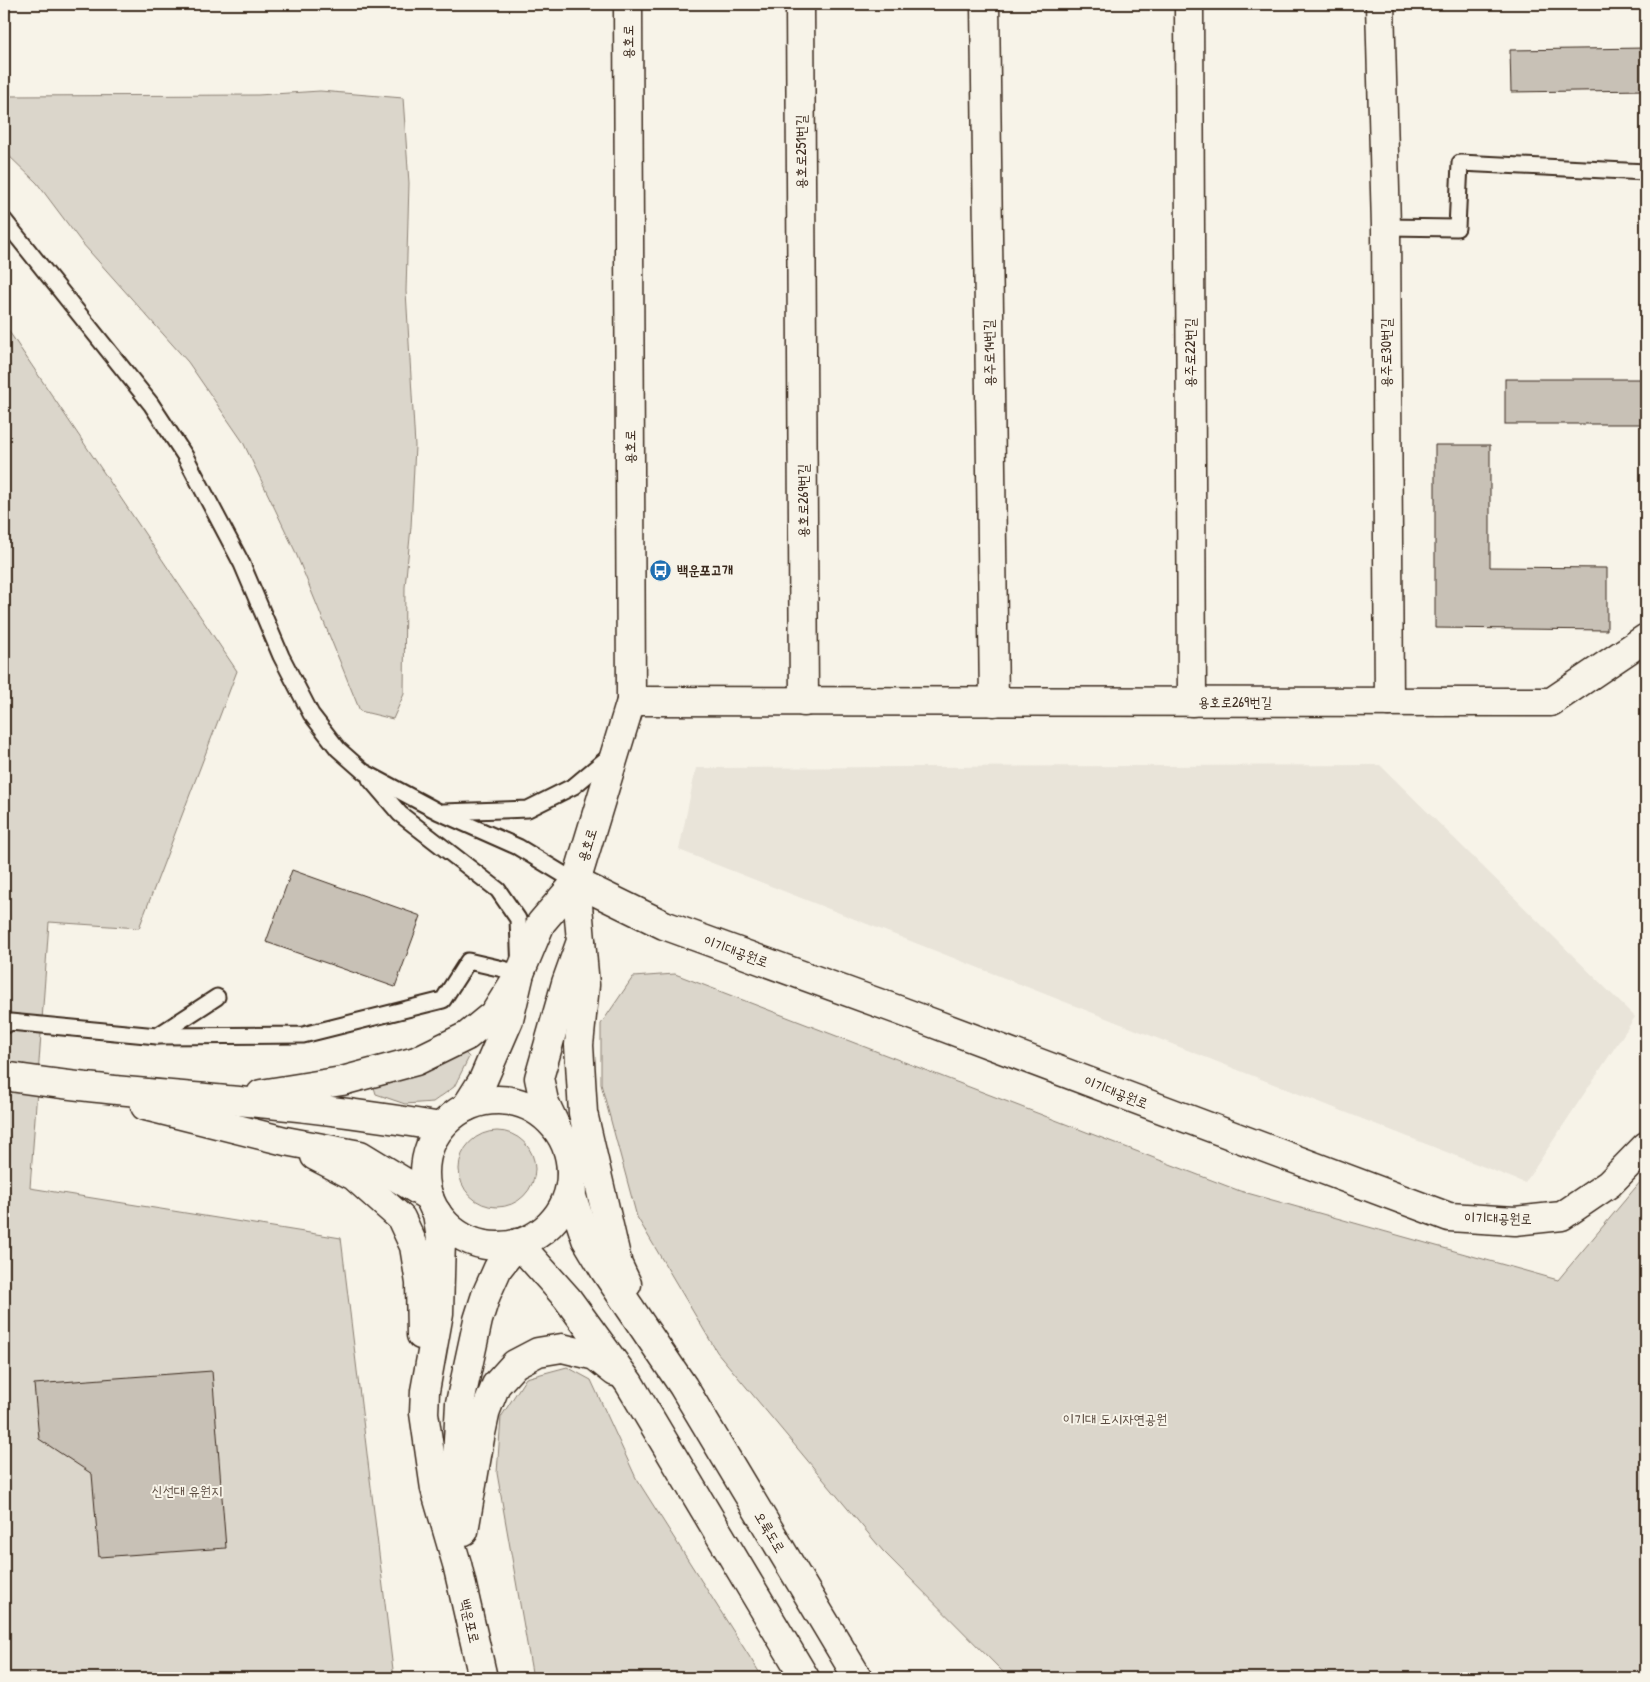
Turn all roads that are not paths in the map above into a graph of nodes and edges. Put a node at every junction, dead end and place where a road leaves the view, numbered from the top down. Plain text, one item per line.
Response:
1 (628, 4) edge
2 (800, 4) edge
3 (985, 4) edge
4 (1188, 4) edge
5 (1380, 4) edge
6 (1646, 172) edge
7 (4, 220) edge
8 (1386, 227) junction
9 (802, 299) joint
10 (1646, 638) edge
11 (631, 701) junction
12 (804, 702) junction
13 (994, 702) junction
14 (1192, 702) junction
15 (1389, 702) junction
16 (616, 751) junction
17 (364, 772) junction
18 (439, 812) junction
19 (576, 882) junction
20 (580, 941) junction
21 (520, 973) junction
22 (217, 997) dead end
23 (4, 1026) edge
24 (157, 1036) junction
25 (4, 1076) edge
26 (58, 1085) junction
27 (214, 1099) junction
28 (466, 1107) junction
29 (441, 1126) junction
30 (557, 1129) junction
31 (285, 1141) junction
32 (1646, 1146) edge
33 (571, 1165) junction
34 (433, 1205) junction
35 (518, 1243) junction
36 (660, 1351) junction
37 (628, 1383) junction
38 (425, 1392) junction
39 (457, 1564) junction
40 (482, 1678) edge
41 (805, 1678) edge
42 (858, 1678) edge

1 - 11 street, 용호로
2 - 9 street, 용호로251번길
3 - 13 street, 용주로14번길
4 - 14 street, 용주로22번길
5 - 8 street, 용주로30번길
6 - 8 lane
7 - 17 lane
8 - 15 street, 용주로30번길
9 - 12 street, 용호로269번길
10 - 15 street, 용호로269번길
11 - 12 street, 용호로269번길
11 - 16 street, 용호로
12 - 13 street, 용호로269번길
13 - 14 street, 용호로269번길
14 - 15 street, 용호로269번길
16 - 18 lane
16 - 19 street, 용호로
17 - 18 lane
17 - 21 lane
18 - 19 lane
19 - 20 street
19 - 21 street
19 - 32 street, 이기대공원로
20 - 30 street
20 - 36 street
21 - 24 lane
21 - 27 street
21 - 28 street
22 - 24 lane
23 - 24 lane
25 - 26 street
26 - 27 street
26 - 31 street
27 - 29 street
28 - 29 street
28 - 30 street
29 - 34 street
30 - 33 street
31 - 34 street
31 - 38 street
33 - 35 street
33 - 36 street
34 - 35 street
34 - 38 street
35 - 37 street
35 - 39 street
36 - 42 street, 오륙도로
37 - 39 street
37 - 41 street
38 - 39 street
39 - 40 street, 백운포로

